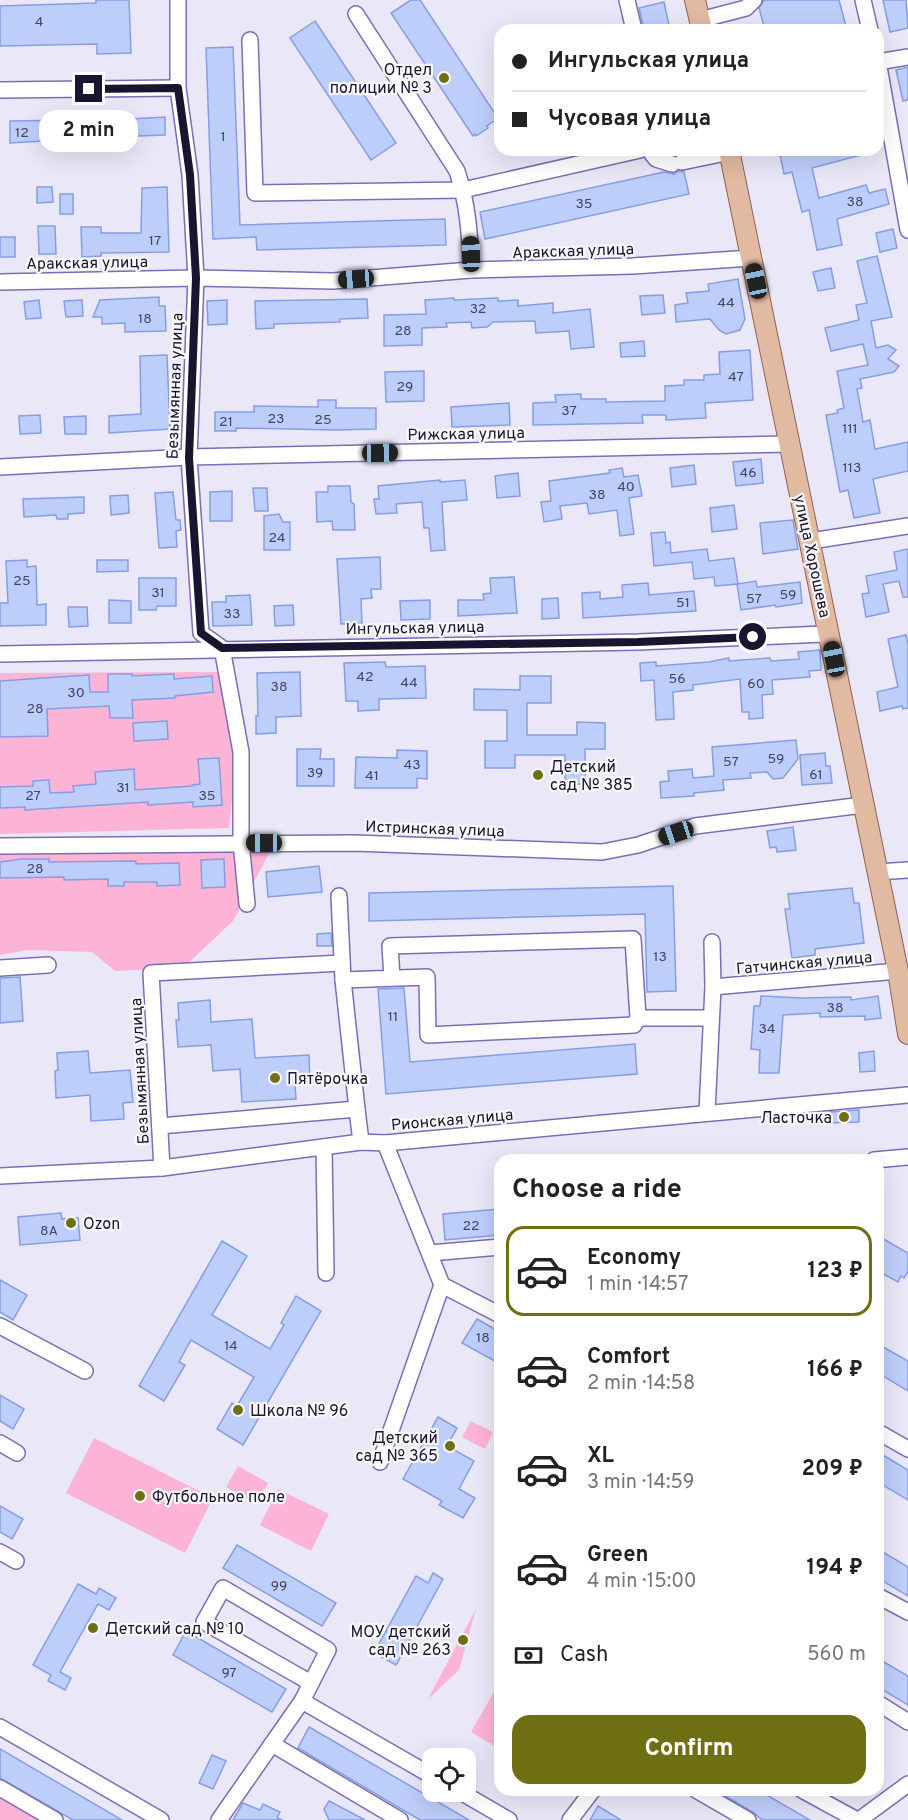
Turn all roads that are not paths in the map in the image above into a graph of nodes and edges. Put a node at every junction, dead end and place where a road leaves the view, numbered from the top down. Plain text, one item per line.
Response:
1 (178, 0) edge
2 (627, 0) edge
3 (695, 0) edge
4 (754, 0) edge
5 (863, 0) edge
6 (356, 14) dead end
7 (633, 24) edge
8 (701, 24) edge
9 (704, 24) edge
10 (869, 24) edge
11 (250, 40) dead end
12 (908, 57) edge
13 (884, 61) edge
14 (178, 88) junction
15 (0, 90) edge
16 (884, 96) edge
17 (614, 156) edge
18 (654, 156) edge
19 (708, 156) edge
20 (731, 156) edge
21 (464, 190) junction
22 (908, 230) edge
23 (751, 258) junction
24 (471, 270) junction
25 (196, 278) junction
26 (0, 282) edge
27 (790, 444) junction
28 (189, 458) junction
29 (0, 467) edge
30 (908, 526) edge
31 (811, 541) junction
32 (830, 638) junction
33 (222, 648) junction
34 (0, 654) edge
35 (863, 805) junction
36 (242, 842) junction
37 (0, 846) edge
38 (908, 870) edge
39 (877, 872) junction
40 (339, 896) dead end
41 (248, 904) dead end
42 (712, 942) dead end
43 (342, 963) junction
44 (48, 965) dead end
45 (0, 968) edge
46 (897, 971) junction
47 (392, 978) junction
48 (343, 980) junction
49 (712, 987) junction
50 (638, 1018) junction
51 (711, 1018) junction
52 (908, 1034) edge
53 (908, 1095) edge
54 (357, 1109) junction
55 (707, 1112) junction
56 (160, 1126) junction
57 (361, 1142) junction
58 (386, 1143) junction
59 (324, 1147) junction
60 (908, 1157) edge
61 (884, 1159) edge
62 (162, 1168) junction
63 (0, 1176) edge
64 (494, 1248) edge
65 (430, 1253) junction
66 (326, 1273) dead end
67 (442, 1285) junction
68 (494, 1312) edge
69 (0, 1326) edge
70 (85, 1371) dead end
71 (884, 1435) edge
72 (0, 1443) edge
73 (908, 1449) edge
74 (17, 1453) dead end
75 (380, 1462) dead end
76 (0, 1552) edge
77 (16, 1561) dead end
78 (884, 1599) edge
79 (908, 1612) edge
80 (311, 1683) junction
81 (302, 1701) junction
82 (884, 1707) edge
83 (908, 1722) edge
84 (0, 1727) edge
85 (272, 1744) junction
86 (422, 1770) edge
87 (908, 1784) edge
88 (0, 1788) edge
89 (588, 1796) edge
90 (706, 1796) edge
91 (813, 1796) edge
92 (476, 1801) edge
93 (55, 1820) edge
94 (161, 1820) edge
95 (219, 1820) edge
96 (400, 1820) edge
97 (509, 1820) edge
98 (570, 1820) edge
99 (748, 1820) edge
100 (858, 1820) edge

1 - 14 street, Безымянная улица
2 - 7 street
3 - 8 main road
4 - 9 street
5 - 10 street
6 - 21 street
11 - 21 street
12 - 13 street
14 - 15 street
14 - 25 street, Безымянная улица
16 - 22 street
17 - 21 street
18 - 19 street
20 - 23 main road, улица Хорошева
21 - 24 street
23 - 24 street, Аракская улица
23 - 27 main road, улица Хорошева
24 - 25 street, Аракская улица
25 - 26 street, Аракская улица
25 - 28 street, Безымянная улица
27 - 28 street, Рижская улица
27 - 31 main road, улица Хорошева
28 - 29 street, Рижская улица
28 - 33 street, Безымянная улица
30 - 31 street
31 - 32 main road, улица Хорошева
32 - 33 street, Ингульская улица
32 - 35 main road, улица Хорошева
33 - 34 street, Ингульская улица
33 - 36 street
35 - 36 street, Истринская улица
35 - 39 main road, улица Хорошева
36 - 37 street, Истринская улица
36 - 41 street
38 - 39 street
39 - 46 main road, улица Хорошева
40 - 43 street
42 - 49 street
43 - 48 street
43 - 56 street, Безымянная улица
44 - 45 street
46 - 49 street, Гатчинская улица
46 - 52 main road, улица Хорошева
47 - 48 street
47 - 50 street
47 - 50 street
48 - 54 street
49 - 51 street
50 - 51 street
51 - 55 street
53 - 55 street, Рионская улица
54 - 56 street
54 - 57 street
55 - 58 street, Рионская улица
56 - 62 street, Безымянная улица
57 - 58 street, Рионская улица
57 - 59 street, Рионская улица
58 - 65 street
59 - 62 street, Рионская улица
59 - 66 street
60 - 61 street
62 - 63 street, Рионская улица
64 - 65 street
65 - 67 street
67 - 68 street
67 - 75 street
69 - 70 street
71 - 73 street
72 - 74 street
76 - 77 street
78 - 79 street
80 - 80 street
80 - 81 street
81 - 85 street
81 - 86 street
82 - 83 street
84 - 94 street
85 - 95 street
85 - 96 street
87 - 100 street
88 - 93 street
89 - 98 street
90 - 99 street
91 - 100 street
92 - 97 street

